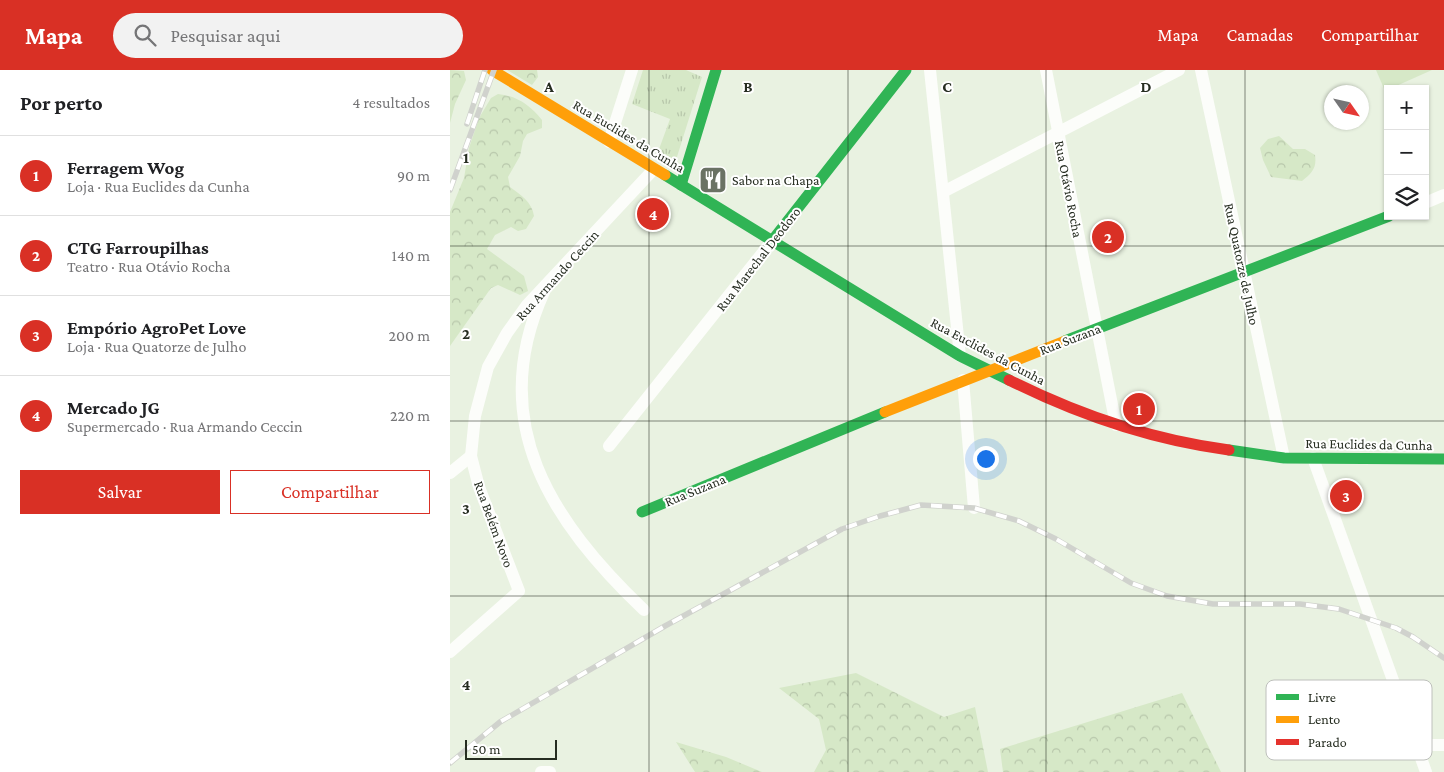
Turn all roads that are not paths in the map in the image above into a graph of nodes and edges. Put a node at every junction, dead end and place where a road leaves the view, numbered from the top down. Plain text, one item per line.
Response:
1 (492, 70) edge
2 (632, 70) edge
3 (716, 70) edge
4 (906, 70) edge
5 (930, 70) edge
6 (1046, 70) edge
7 (1179, 70) edge
8 (1201, 70) edge
9 (1058, 132) junction
10 (610, 142) junction
11 (654, 169) junction
12 (681, 186) junction
13 (943, 192) junction
14 (1444, 195) edge
15 (1429, 201) edge
16 (1384, 218) edge
17 (772, 241) junction
18 (1244, 272) junction
19 (549, 280) junction
20 (1097, 329) junction
21 (960, 356) junction
22 (987, 371) junction
23 (963, 380) junction
24 (1116, 425) junction
25 (609, 446) dead end
26 (471, 456) junction
27 (1284, 458) junction
28 (1313, 458) junction
29 (1444, 459) edge
30 (450, 473) edge
31 (974, 508) dead end
32 (642, 512) dead end
33 (644, 610) dead end
34 (450, 652) edge
35 (1393, 680) edge
36 (1422, 760) edge
37 (541, 772) edge
38 (550, 772) edge
39 (1426, 772) edge

1 - 10 street, Rua Euclides da Cunha
2 - 10 street
3 - 12 street
4 - 17 street, Rua Marechal Deodoro
5 - 13 street
6 - 9 street, Rua Otávio Rocha
7 - 9 street
8 - 18 street, Rua Quatorze de Julho
9 - 13 street
9 - 20 street, Rua Otávio Rocha
10 - 11 street, Rua Euclides da Cunha
11 - 12 street, Rua Euclides da Cunha
11 - 19 street, Rua Armando Ceccin
12 - 17 street, Rua Euclides da Cunha
13 - 21 street
14 - 15 street
16 - 18 street, Rua Suzana
17 - 21 street, Rua Euclides da Cunha
17 - 25 street, Rua Marechal Deodoro
18 - 20 street, Rua Suzana
18 - 27 street, Rua Quatorze de Julho
19 - 26 street, Rua Armando Ceccin
19 - 33 street
20 - 22 street, Rua Suzana
20 - 24 street, Rua Otávio Rocha
21 - 22 street, Rua Euclides da Cunha
22 - 23 street, Rua Suzana
22 - 24 street, Rua Euclides da Cunha
23 - 31 street
23 - 32 street, Rua Suzana
24 - 27 street, Rua Euclides da Cunha
26 - 30 street
26 - 34 street, Rua Belém Novo
27 - 28 street, Rua Euclides da Cunha
28 - 29 street, Rua Euclides da Cunha
28 - 35 street
36 - 39 street
37 - 38 street

